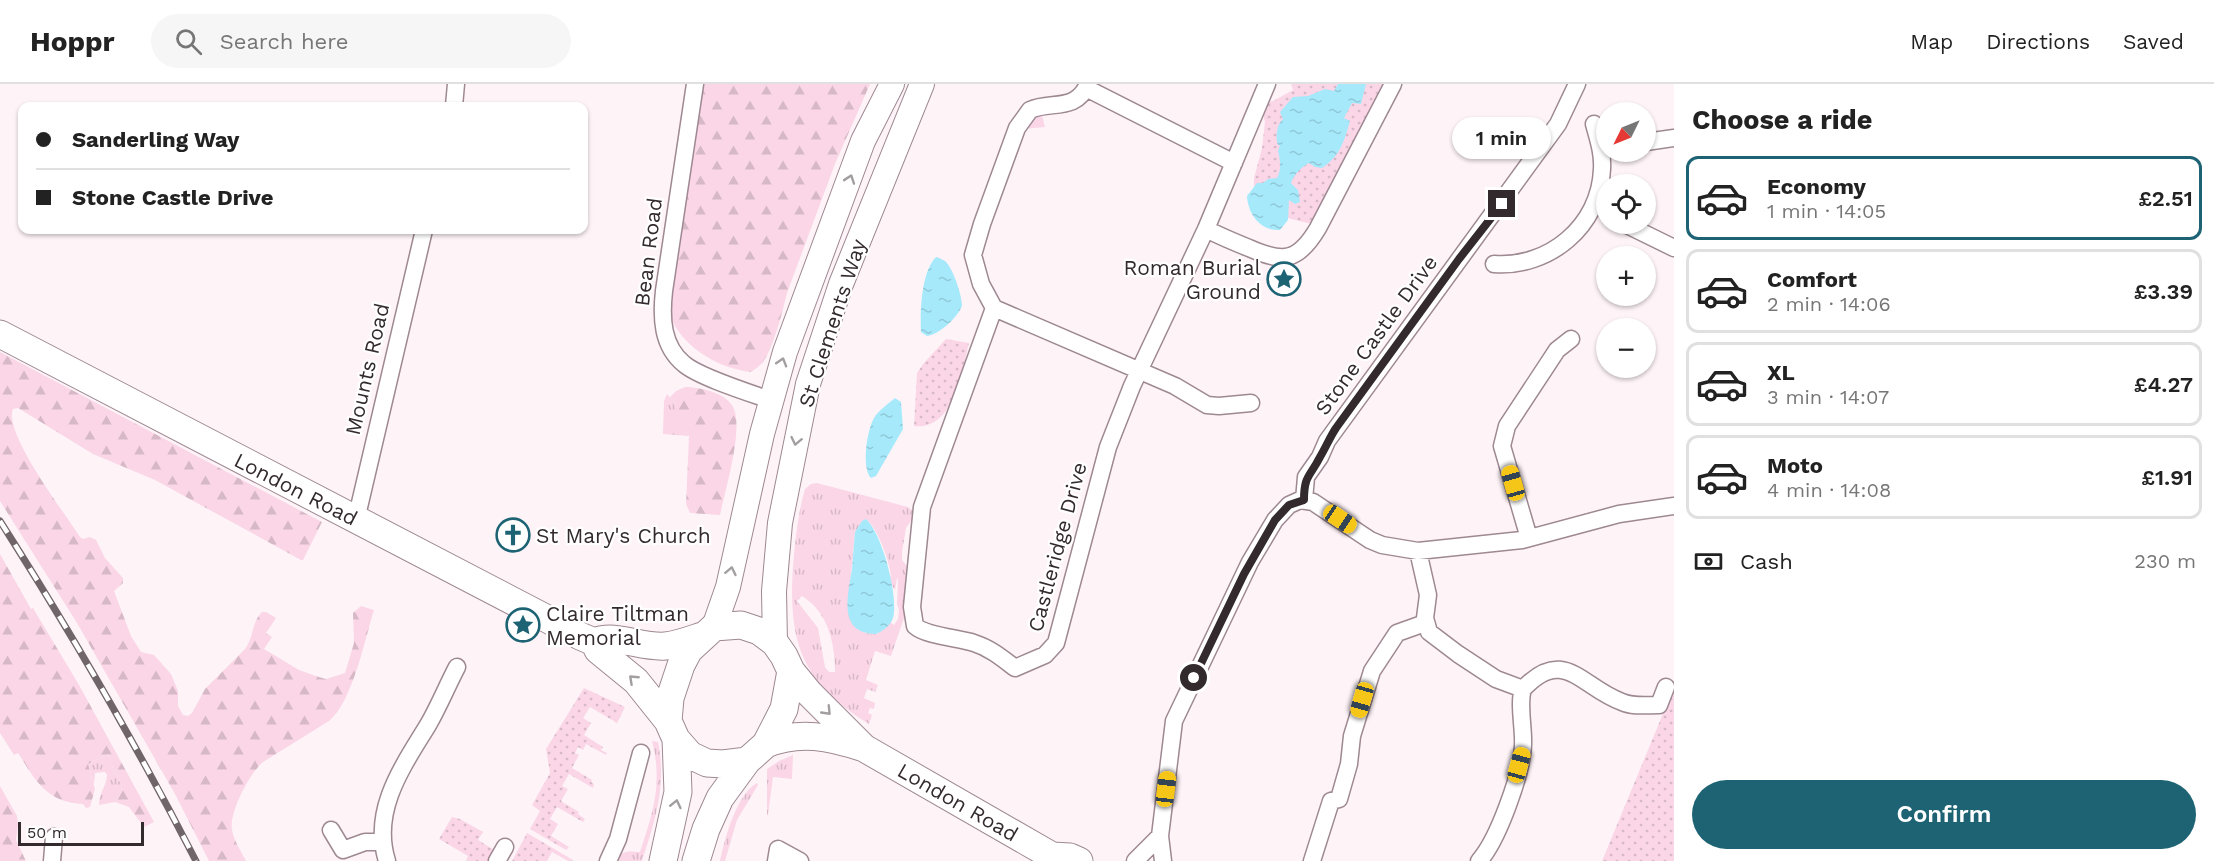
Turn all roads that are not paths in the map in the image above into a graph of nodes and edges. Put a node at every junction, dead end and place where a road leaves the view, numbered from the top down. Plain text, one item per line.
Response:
1 (456, 84) edge
2 (694, 84) edge
3 (892, 84) edge
4 (922, 84) edge
5 (1267, 84) edge
6 (1393, 84) edge
7 (1577, 84) edge
8 (1087, 86) edge
9 (454, 102) edge
10 (1594, 124) dead end
11 (1596, 129) edge
12 (1674, 138) edge
13 (1656, 141) edge
14 (1234, 163) junction
15 (1596, 215) edge
16 (1206, 229) junction
17 (423, 234) edge
18 (1645, 234) edge
19 (1674, 248) edge
20 (1494, 264) dead end
21 (994, 308) junction
22 (0, 334) edge
23 (1571, 339) dead end
24 (1140, 370) junction
25 (770, 400) junction
26 (1251, 403) dead end
27 (1304, 500) junction
28 (1674, 506) edge
29 (356, 520) junction
30 (1529, 538) junction
31 (1418, 551) junction
32 (1425, 623) junction
33 (708, 632) junction
34 (594, 642) junction
35 (775, 643) junction
36 (457, 667) dead end
37 (791, 671) junction
38 (1666, 687) dead end
39 (1523, 689) junction
40 (672, 730) junction
41 (864, 748) junction
42 (641, 753) dead end
43 (756, 753) junction
44 (331, 830) dead end
45 (1160, 836) junction
46 (54, 837) dead end
47 (382, 842) junction
48 (777, 855) edge
49 (1054, 859) edge
50 (52, 861) edge
51 (387, 861) edge
52 (608, 861) edge
53 (663, 861) edge
54 (696, 861) edge
55 (800, 861) edge
56 (1079, 861) edge
57 (1135, 861) edge
58 (1162, 861) edge
59 (1312, 861) edge
60 (1479, 861) edge

1 - 9 street
2 - 25 street, Bean Road
25 -> 3 main road, St Clements Way
4 -> 35 main road, St Clements Way
5 - 14 street, Castleridge Drive
6 - 16 street
7 - 27 street, Stone Castle Drive
8 - 14 street
8 - 21 street
10 - 11 street
12 - 13 street
14 - 16 street, Castleridge Drive
15 - 20 street
16 - 24 street, Castleridge Drive
17 - 29 street, Mounts Road
18 - 19 street
21 - 24 street
21 - 24 street, Castleridge Drive
22 - 29 main road, London Road
23 - 30 street
24 - 26 street
33 -> 25 main road, St Clements Way
27 - 31 street
27 - 45 street
28 - 30 street
29 - 34 main road, London Road
30 - 31 street
31 - 32 street
32 - 39 street
32 - 59 street
33 - 34 main road, London Road
33 - 35 main road
33 - 40 main road
40 -> 34 main road, London Road
35 - 37 main road
36 - 47 street
37 -> 41 main road, London Road
37 - 43 main road
38 - 39 street
39 - 60 street
40 - 43 main road
53 -> 40 main road
41 - 43 main road, London Road
41 - 49 main road, London Road
42 - 52 street
43 - 54 main road
44 - 47 street
45 - 57 street
45 - 58 street
46 - 50 street
47 - 51 street
48 - 55 street
49 - 56 main road, London Road

